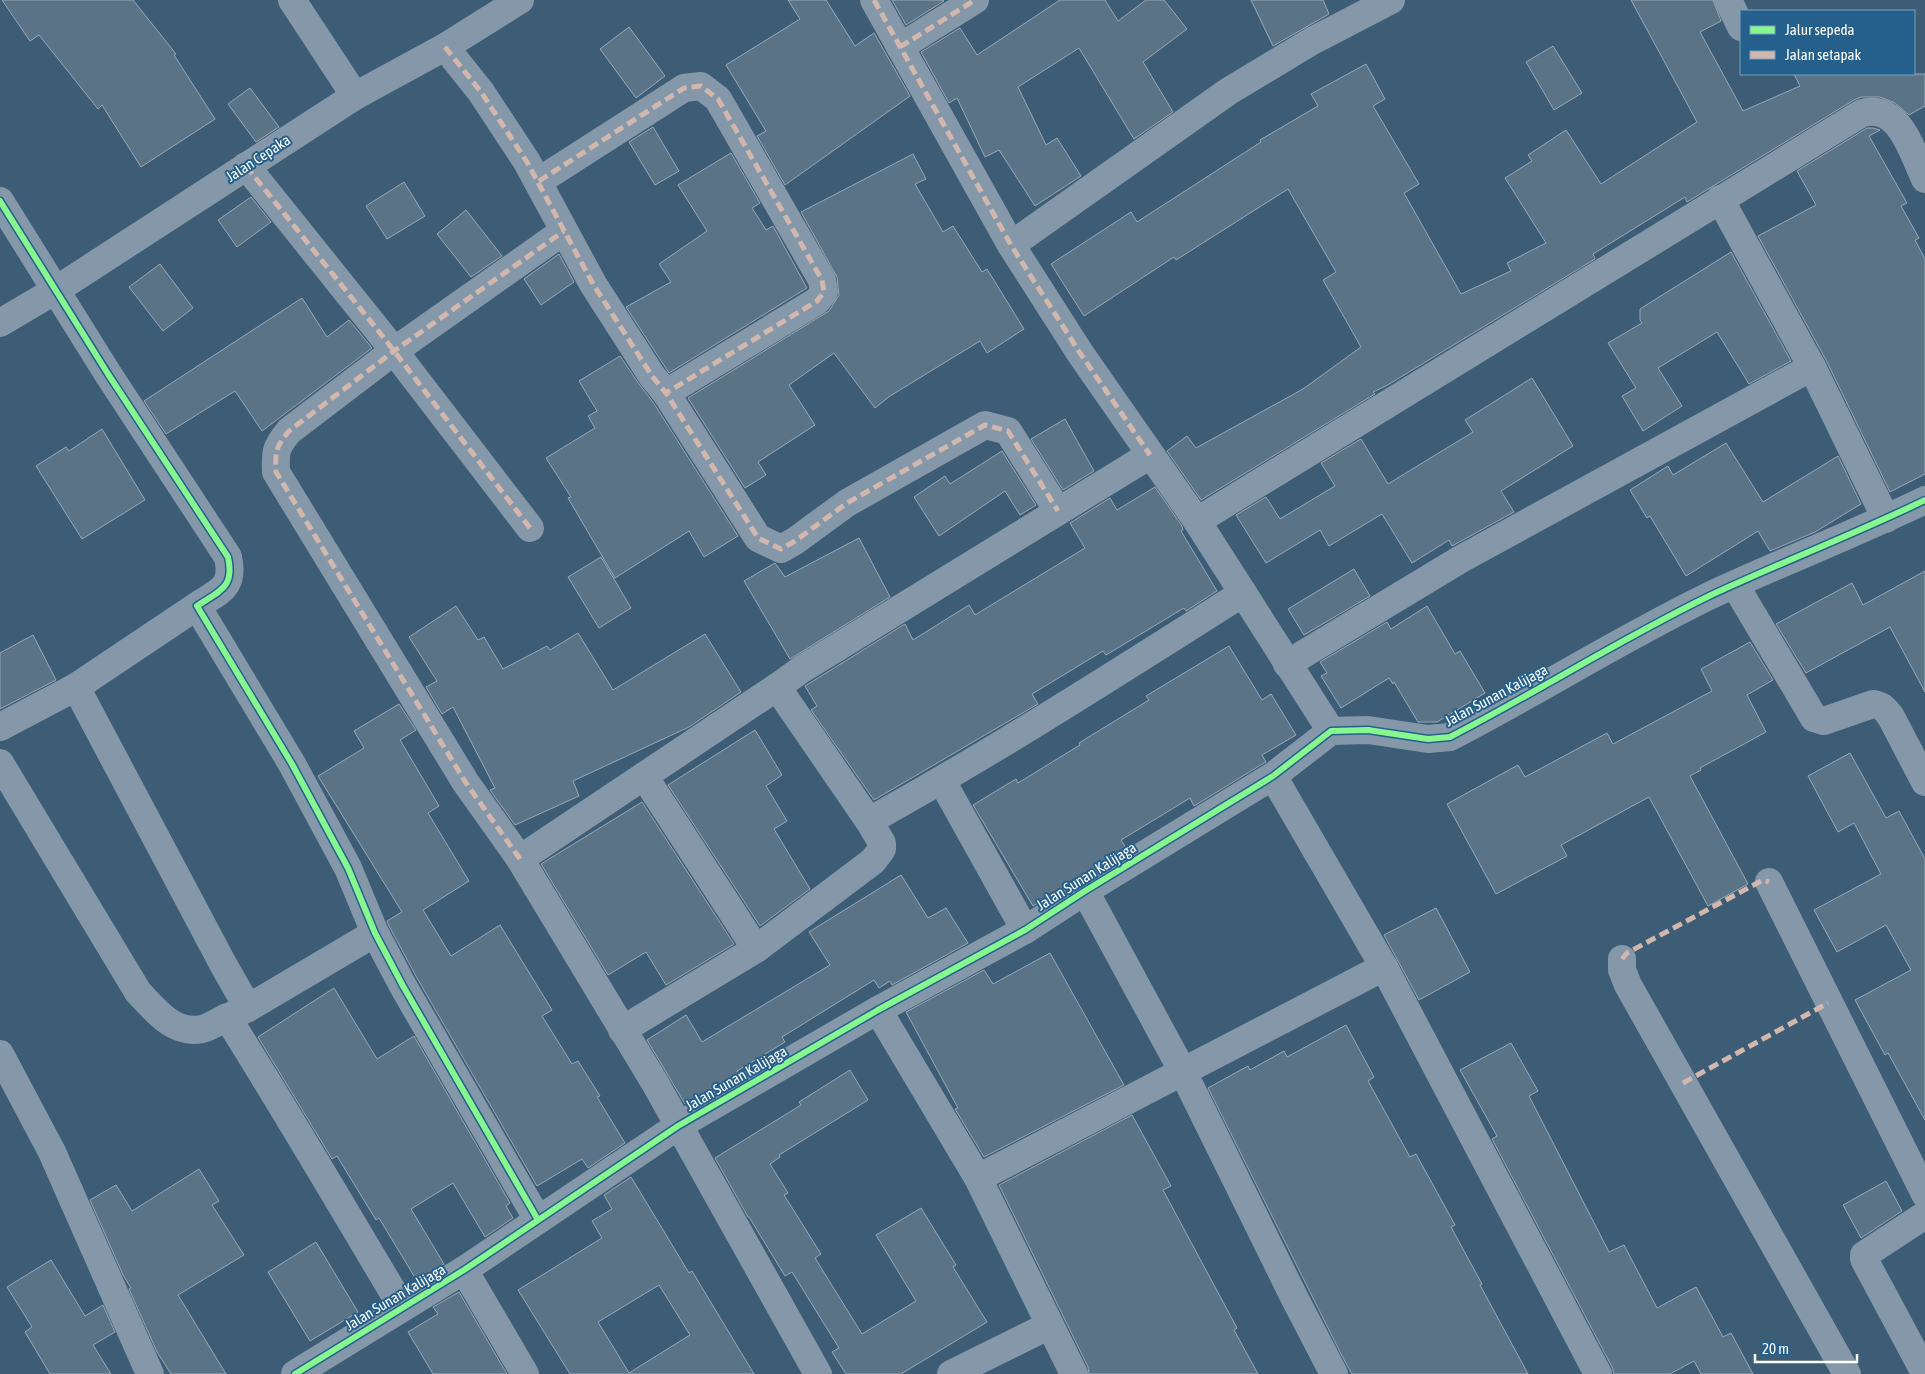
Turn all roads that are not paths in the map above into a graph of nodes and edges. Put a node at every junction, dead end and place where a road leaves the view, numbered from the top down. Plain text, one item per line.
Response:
1 (292, 0) edge
2 (520, 0) edge
3 (874, 0) edge
4 (974, 0) edge
5 (1391, 0) edge
6 (1728, 0) edge
7 (1357, 8) edge
8 (1740, 25) edge
9 (445, 47) junction
10 (900, 47) junction
11 (355, 96) junction
12 (246, 166) junction
13 (1925, 179) edge
14 (539, 182) junction
15 (1720, 199) junction
16 (0, 201) edge
17 (564, 231) junction
18 (1011, 245) junction
19 (56, 290) junction
20 (0, 323) edge
21 (394, 351) junction
22 (1812, 367) junction
23 (666, 393) junction
24 (1150, 455) junction
25 (1925, 500) edge
26 (1058, 511) junction
27 (1886, 519) junction
28 (1197, 521) junction
29 (530, 528) dead end
30 (1735, 585) junction
31 (1243, 593) junction
32 (197, 606) junction
33 (1287, 664) junction
34 (76, 687) junction
35 (777, 687) junction
36 (0, 727) edge
37 (1331, 731) junction
38 (0, 763) edge
39 (644, 776) junction
40 (1273, 776) junction
41 (942, 780) junction
42 (1925, 782) edge
43 (869, 821) junction
44 (520, 859) junction
45 (1769, 882) dead end
46 (1085, 890) junction
47 (1025, 930) junction
48 (375, 933) junction
49 (756, 950) junction
50 (1622, 959) dead end
51 (1384, 967) junction
52 (878, 1010) junction
53 (237, 1012) junction
54 (622, 1030) junction
55 (0, 1054) edge
56 (1183, 1072) junction
57 (678, 1126) junction
58 (978, 1178) junction
59 (1925, 1194) edge
60 (1925, 1215) edge
61 (538, 1220) junction
62 (464, 1270) junction
63 (402, 1307) junction
64 (1050, 1325) junction
65 (808, 1371) edge
66 (1925, 1373) edge
67 (150, 1374) edge
68 (294, 1374) edge
69 (525, 1374) edge
70 (950, 1374) edge
71 (1074, 1374) edge
72 (1334, 1374) edge
73 (1598, 1374) edge
74 (1847, 1374) edge

1 - 11 street
2 - 9 street, Jalan Cepaka
3 - 10 street
4 - 10 street
5 - 7 street
6 - 8 street
7 - 18 street
9 - 11 street, Jalan Cepaka
9 - 14 street
10 - 18 street
11 - 12 street, Jalan Cepaka
12 - 19 street, Jalan Cepaka
12 - 21 street
13 - 15 street
14 - 17 street
14 - 23 street
15 - 22 street
15 - 28 street
16 - 19 street
17 - 21 street
17 - 23 street
18 - 24 street
19 - 20 street, Jalan Cepaka
19 - 32 street
21 - 29 street
21 - 44 street
22 - 27 street
22 - 33 street
23 - 26 street
24 - 26 street
24 - 28 street
25 - 27 street, Jalan Sunan Kalijaga
26 - 35 street
27 - 30 street, Jalan Sunan Kalijaga
28 - 31 street
30 - 37 street, Jalan Sunan Kalijaga
30 - 42 street
31 - 33 street
31 - 41 street
32 - 34 street
32 - 48 street
33 - 37 street
34 - 36 street
34 - 53 street
35 - 39 street
35 - 43 street
37 - 40 street, Jalan Sunan Kalijaga
38 - 53 street
39 - 44 street
39 - 49 street
40 - 46 street, Jalan Sunan Kalijaga
40 - 51 street
41 - 43 street
41 - 47 street
43 - 49 street
44 - 54 street
45 - 59 street
46 - 47 street, Jalan Sunan Kalijaga
46 - 56 street
47 - 52 street, Jalan Sunan Kalijaga
48 - 53 street
48 - 61 street
49 - 54 street
50 - 74 street
51 - 56 street
51 - 73 street
52 - 57 street, Jalan Sunan Kalijaga
52 - 58 street
53 - 63 street
54 - 57 street
55 - 67 street
56 - 58 street
56 - 72 street
57 - 61 street, Jalan Sunan Kalijaga
57 - 65 street
58 - 64 street
60 - 66 street
61 - 62 street, Jalan Sunan Kalijaga
62 - 63 street, Jalan Sunan Kalijaga
62 - 69 street
63 - 68 street, Jalan Sunan Kalijaga
64 - 70 street
64 - 71 street

